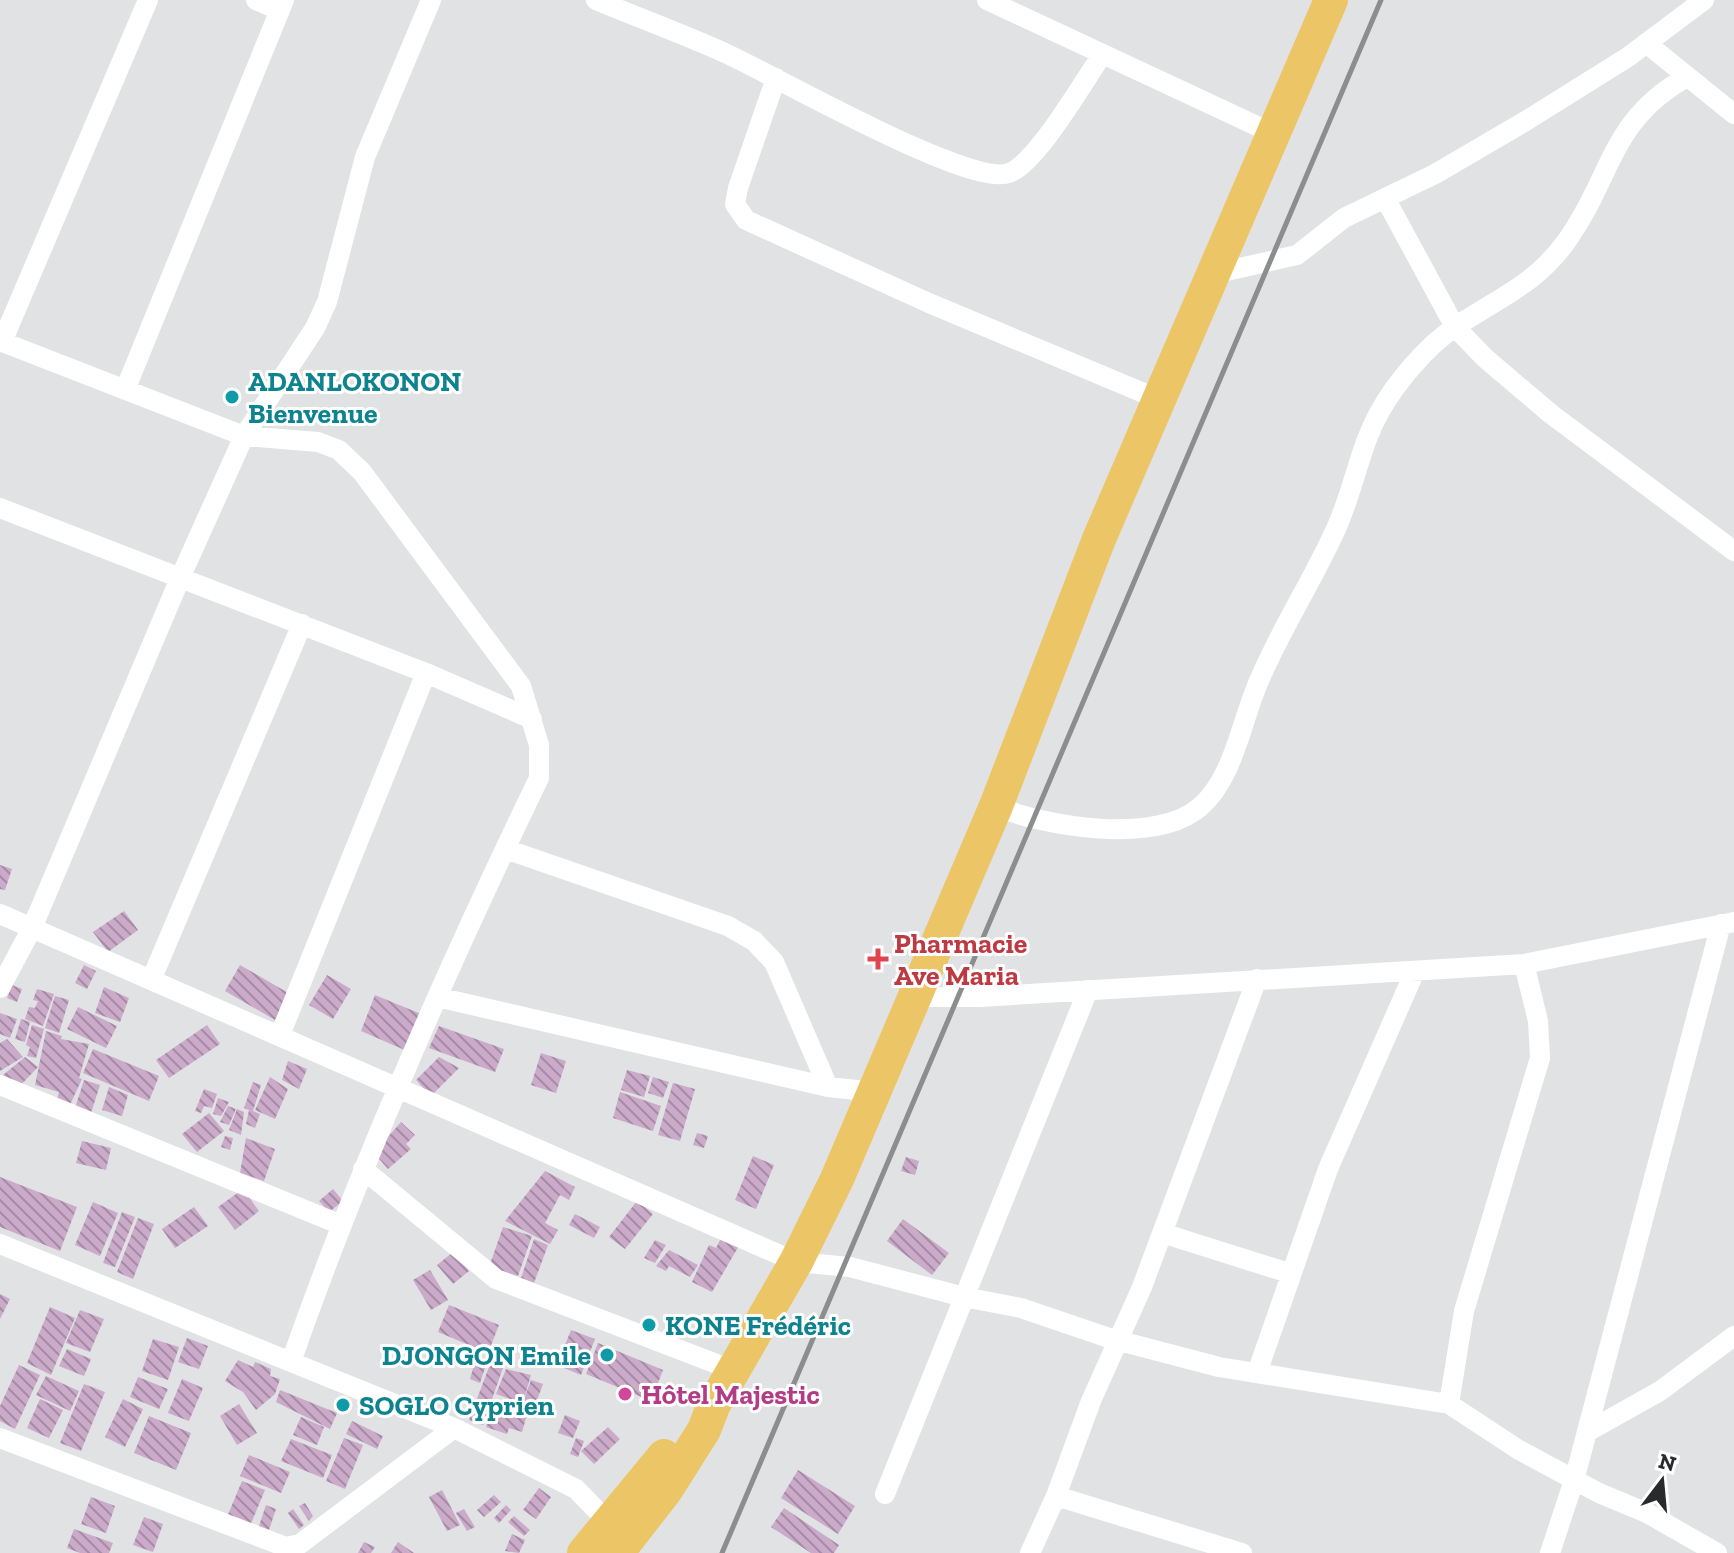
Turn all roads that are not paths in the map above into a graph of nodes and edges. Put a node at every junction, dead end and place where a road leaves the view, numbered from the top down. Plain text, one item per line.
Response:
1 (148, 0) edge
2 (256, 0) edge
3 (431, 0) edge
4 (596, 0) edge
5 (987, 0) edge
6 (1331, 0) edge
7 (1704, 0) edge
8 (281, 5) edge
9 (1010, 5) edge
10 (1646, 43) junction
11 (1102, 55) junction
12 (1687, 77) junction
13 (776, 78) junction
14 (1734, 114) edge
15 (1274, 134) junction
16 (1385, 198) junction
17 (1213, 274) junction
18 (1455, 327) junction
19 (1, 341) edge
20 (125, 390) junction
21 (1158, 399) junction
22 (244, 436) junction
23 (0, 508) edge
24 (1734, 551) edge
25 (181, 576) junction
26 (302, 624) junction
27 (426, 673) junction
28 (532, 719) junction
29 (996, 806) junction
30 (505, 849) junction
31 (0, 914) edge
32 (1727, 923) edge
33 (32, 928) junction
34 (1524, 964) junction
35 (1415, 971) junction
36 (152, 978) junction
37 (1257, 979) junction
38 (0, 988) edge
39 (1088, 990) junction
40 (437, 997) junction
41 (917, 997) junction
42 (280, 1035) junction
43 (0, 1085) edge
44 (398, 1087) junction
45 (828, 1087) junction
46 (876, 1092) junction
47 (363, 1169) junction
48 (339, 1224) junction
49 (1162, 1233) junction
50 (0, 1244) edge
51 (796, 1262) junction
52 (1289, 1273) junction
53 (964, 1297) junction
54 (1734, 1336) edge
55 (1120, 1340) junction
56 (292, 1359) junction
57 (735, 1371) junction
58 (1257, 1373) junction
59 (1449, 1404) junction
60 (454, 1428) junction
61 (1587, 1432) junction
62 (0, 1438) edge
63 (1575, 1477) junction
64 (885, 1494) dead end
65 (1056, 1496) junction
66 (613, 1538) edge
67 (584, 1553) edge
68 (1030, 1553) edge
69 (1242, 1553) edge
70 (1550, 1553) edge
71 (1717, 1553) edge

1 - 19 street
2 - 8 street
3 - 22 street
4 - 13 street
5 - 9 street
6 - 15 highway
7 - 10 street
8 - 20 street
9 - 11 street
10 - 12 street
10 - 16 street
11 - 13 street
11 - 15 street
12 - 14 street
12 - 18 street
13 - 21 street
15 - 17 highway
16 - 17 street
16 - 18 street
17 - 21 highway
18 - 24 street
18 - 29 street
19 - 20 street
20 - 22 street
21 - 29 highway
22 - 25 street
22 - 28 street
23 - 25 street
25 - 26 street
25 - 33 street
26 - 27 street
26 - 36 street
27 - 28 street
27 - 42 street
28 - 30 street
29 - 41 highway
30 - 40 street
30 - 45 street
31 - 33 street
32 - 34 street
32 - 61 street
33 - 36 street
33 - 38 street
34 - 35 street
34 - 59 street
35 - 37 street
35 - 52 street
36 - 42 street
37 - 39 street
37 - 49 street
39 - 41 street
39 - 53 street
40 - 44 street
40 - 45 street
41 - 46 highway
42 - 44 street
43 - 48 street
44 - 47 street
44 - 51 street
45 - 46 street
46 - 51 highway
47 - 48 street
47 - 57 street
48 - 56 street
49 - 52 street
49 - 55 street
50 - 56 street
51 - 53 street
51 - 57 highway
52 - 58 street
53 - 55 street
53 - 64 street
54 - 61 street
55 - 58 street
55 - 65 street
56 - 60 street
57 - 66 highway
58 - 59 street
59 - 63 street
60 - 62 street
60 - 66 street
61 - 63 street
63 - 70 street
63 - 71 street
65 - 68 street
65 - 69 street
66 - 67 highway

